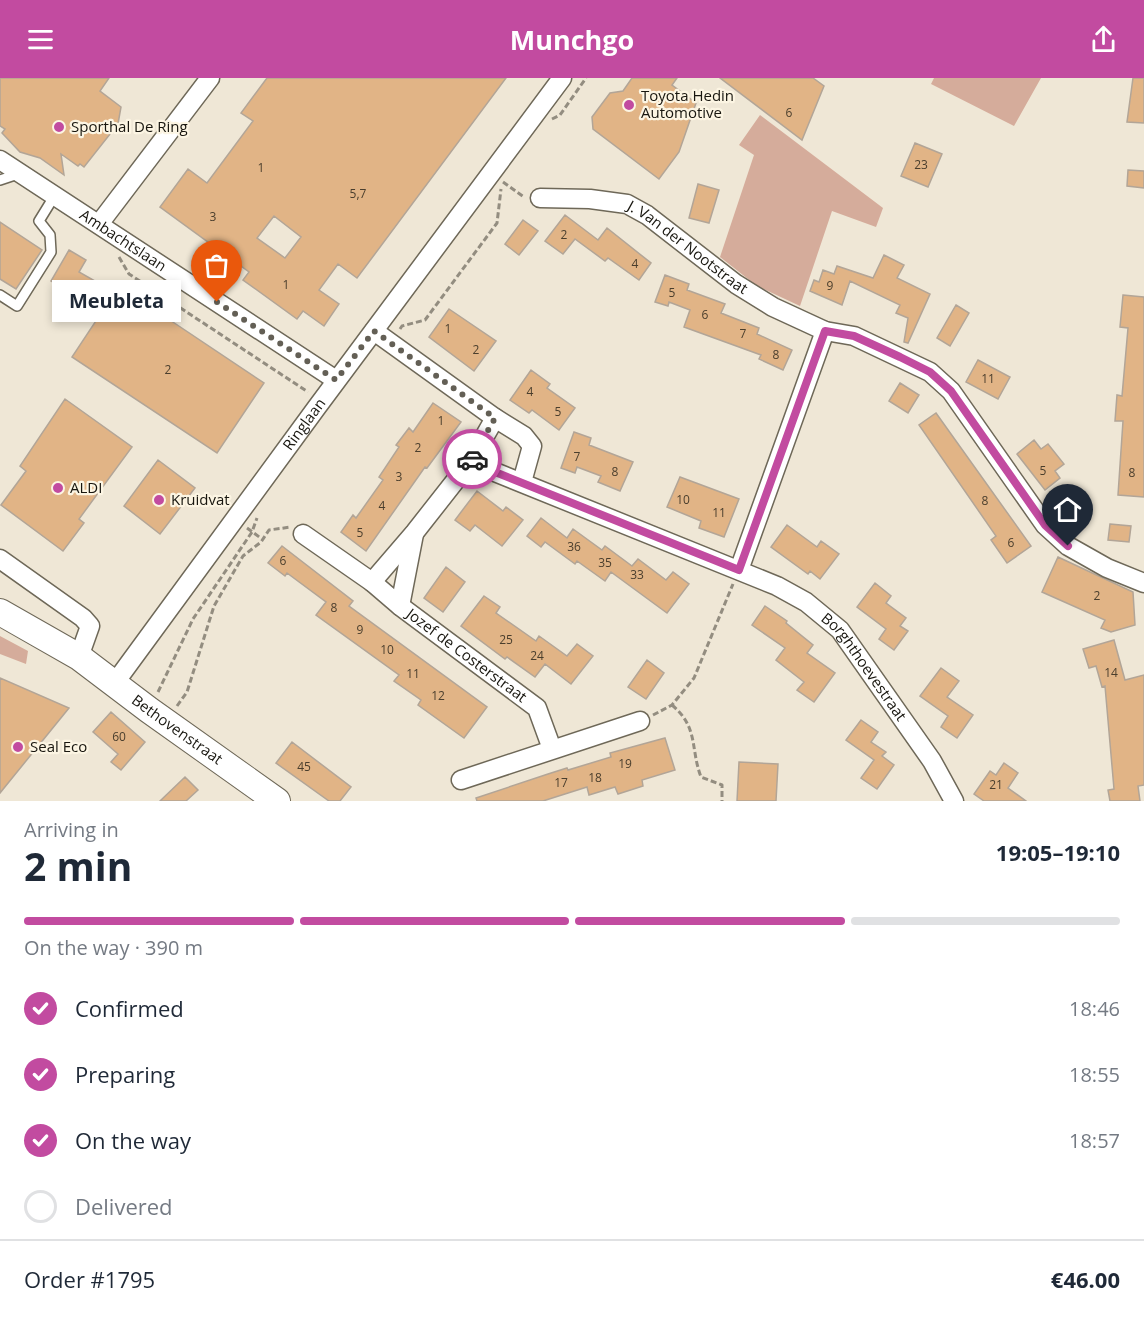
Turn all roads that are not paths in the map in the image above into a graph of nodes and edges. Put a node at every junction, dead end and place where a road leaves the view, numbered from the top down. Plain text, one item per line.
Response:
1 (210, 78) edge
2 (562, 78) edge
3 (1, 161) edge
4 (21, 173) junction
5 (0, 180) edge
6 (55, 195) junction
7 (540, 198) road end
8 (99, 224) junction
9 (0, 295) edge
10 (374, 331) junction
11 (825, 331) junction
12 (336, 380) junction
13 (495, 418) junction
14 (470, 462) junction
15 (522, 482) junction
16 (415, 532) junction
17 (303, 534) road end
18 (0, 559) edge
19 (739, 570) junction
20 (372, 582) junction
21 (1144, 583) edge
22 (400, 606) junction
23 (0, 612) edge
24 (79, 657) junction
25 (114, 684) junction
26 (640, 721) road end
27 (552, 749) junction
28 (461, 780) dead end
29 (277, 801) edge
30 (954, 801) edge

1 - 8 street
2 - 10 street, Ringlaan
3 - 4 street, Ambachtslaan
4 - 5 lane
4 - 6 street, Ambachtslaan
6 - 8 street, Ambachtslaan
6 - 9 lane
7 - 11 street, J. Van der Nootstraat
8 - 12 street, Ambachtslaan
10 - 12 street, Ringlaan
10 - 13 street
11 - 19 street
11 - 21 street, J. Van der Nootstraat
12 - 25 street, Ringlaan
13 - 14 street, Jozef de Costerstraat
13 - 15 street
14 - 15 street, Borghthoevestraat
14 - 16 street, Jozef de Costerstraat
15 - 19 street, Borghthoevestraat
16 - 20 street, Jozef de Costerstraat
16 - 22 street, Jozef de Costerstraat
17 - 20 street, Jozef de Costerstraat
18 - 24 street
19 - 30 street, Borghthoevestraat
20 - 22 street, Jozef de Costerstraat
22 - 27 street, Jozef de Costerstraat
23 - 24 main road, Bethovenstraat
24 - 25 main road, Bethovenstraat
25 - 29 main road, Bethovenstraat
26 - 27 street
27 - 28 street

